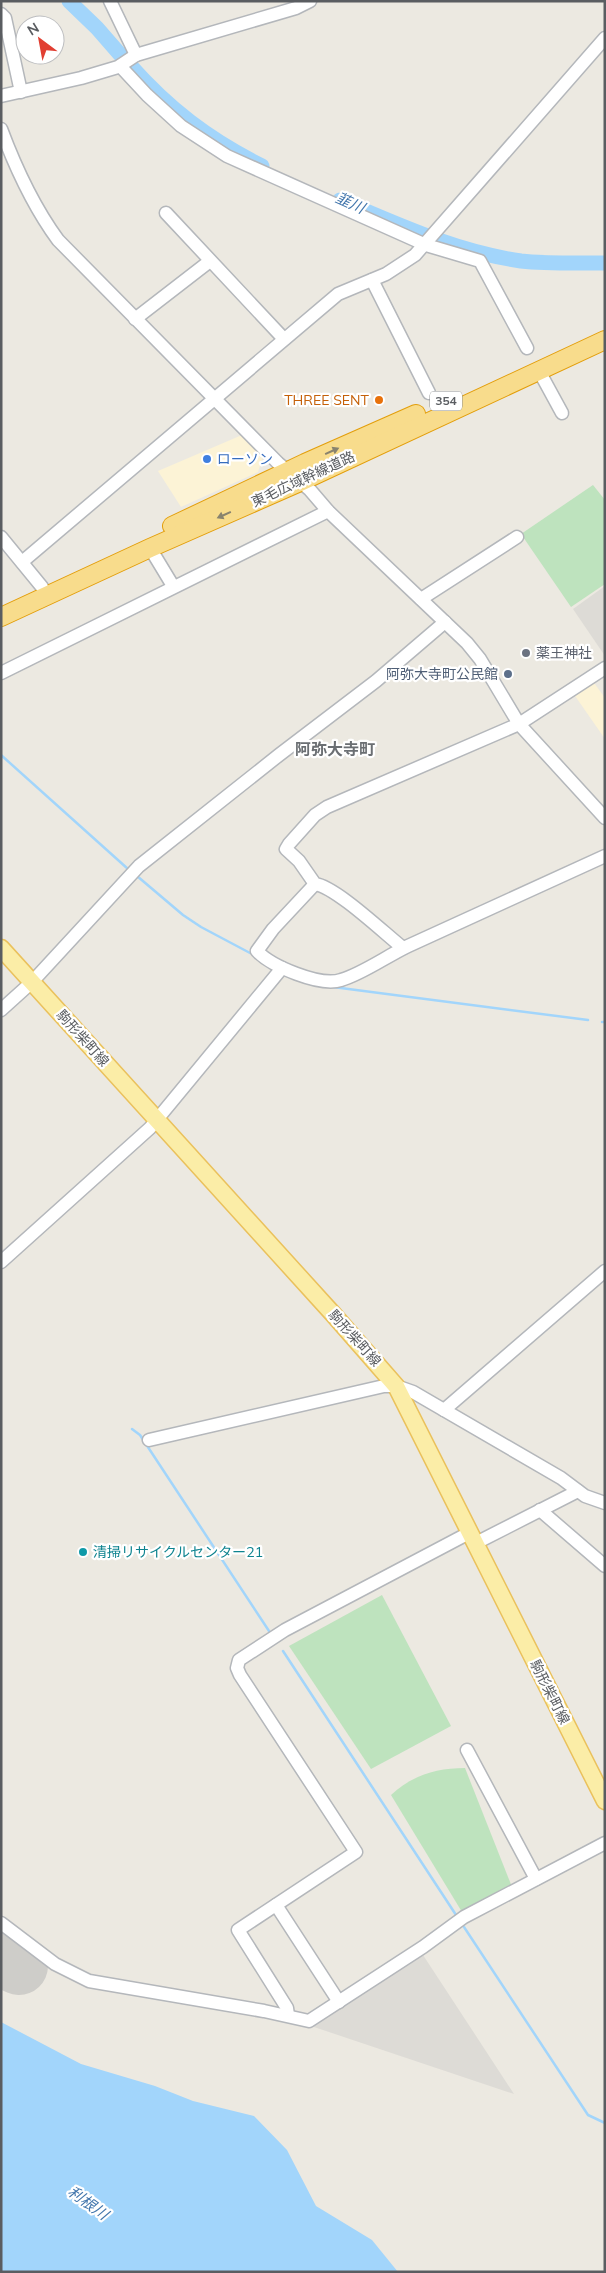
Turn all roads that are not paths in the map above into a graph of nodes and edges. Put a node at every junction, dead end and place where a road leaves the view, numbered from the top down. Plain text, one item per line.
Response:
1 (110, 1) edge
2 (310, 1) edge
3 (292, 5) edge
4 (1, 14) edge
5 (605, 38) edge
6 (136, 55) junction
7 (120, 66) junction
8 (21, 92) junction
9 (1, 96) edge
10 (1, 129) edge
11 (7, 162) edge
12 (166, 213) dead end
13 (429, 240) junction
14 (210, 261) junction
15 (372, 280) junction
16 (135, 319) junction
17 (605, 329) edge
18 (284, 339) junction
19 (605, 340) edge
20 (527, 348) dead end
21 (538, 369) junction
22 (429, 393) dead end
23 (215, 399) junction
24 (562, 413) dead end
25 (294, 476) junction
26 (328, 511) junction
27 (1, 537) edge
28 (517, 537) dead end
29 (150, 548) junction
30 (22, 562) junction
31 (173, 586) junction
32 (42, 587) junction
33 (420, 600) junction
34 (1, 606) edge
35 (1, 617) edge
36 (445, 622) junction
37 (605, 668) edge
38 (1, 673) edge
39 (519, 724) junction
40 (605, 818) edge
41 (605, 856) edge
42 (315, 884) junction
43 (1, 948) edge
44 (403, 948) junction
45 (282, 968) junction
46 (32, 982) junction
47 (1, 1010) edge
48 (157, 1119) junction
49 (1, 1262) edge
50 (605, 1271) edge
51 (396, 1386) junction
52 (444, 1410) junction
53 (149, 1440) dead end
54 (578, 1491) junction
55 (605, 1503) edge
56 (540, 1510) junction
57 (472, 1538) junction
58 (605, 1566) edge
59 (467, 1750) dead end
60 (605, 1801) edge
61 (605, 1844) edge
62 (536, 1879) junction
63 (276, 1905) junction
64 (1, 1923) edge
65 (339, 2002) junction
66 (288, 2015) junction

1 - 6 street
2 - 3 street
3 - 6 street
4 - 8 street
5 - 13 street
6 - 7 street
7 - 8 street
7 - 13 street
8 - 9 street
10 - 11 street
11 - 16 street
12 - 14 street
13 - 15 street
13 - 20 street
14 - 16 street
14 - 18 street
15 - 18 street
15 - 22 street
16 - 23 street
25 -> 17 highway, 東毛広域幹線道路 / 354
18 - 23 street
19 - 21 highway, 東毛広域幹線道路 / 354
21 - 24 street
21 - 25 highway, 東毛広域幹線道路 / 354
23 - 25 street
23 - 30 street
25 - 26 street
25 -> 29 highway, 東毛広域幹線道路 / 354
25 - 32 highway, 東毛広域幹線道路 / 354
26 - 31 street
26 - 33 street
27 - 30 street
28 - 33 street
29 - 31 street
29 - 35 highway, 東毛広域幹線道路 / 354
30 - 32 street
31 - 38 street
32 - 34 highway, 東毛広域幹線道路 / 354
33 - 36 street
36 - 39 street
36 - 46 street
37 - 39 street
39 - 40 street
39 - 42 street
41 - 44 street
42 - 44 street
42 - 45 street
43 - 46 main road, 駒形柴町線
44 - 45 street
45 - 48 street
46 - 47 street
46 - 48 main road, 駒形柴町線
48 - 49 street
48 - 51 main road, 駒形柴町線
50 - 52 street
51 - 52 street
51 - 53 street
51 - 57 main road, 駒形柴町線
52 - 54 street
54 - 55 street
54 - 56 street
56 - 57 street
56 - 58 street
57 - 60 main road, 駒形柴町線
57 - 63 street
59 - 62 street
61 - 62 street
62 - 65 street
63 - 65 street
63 - 66 street
64 - 66 street
65 - 66 street

